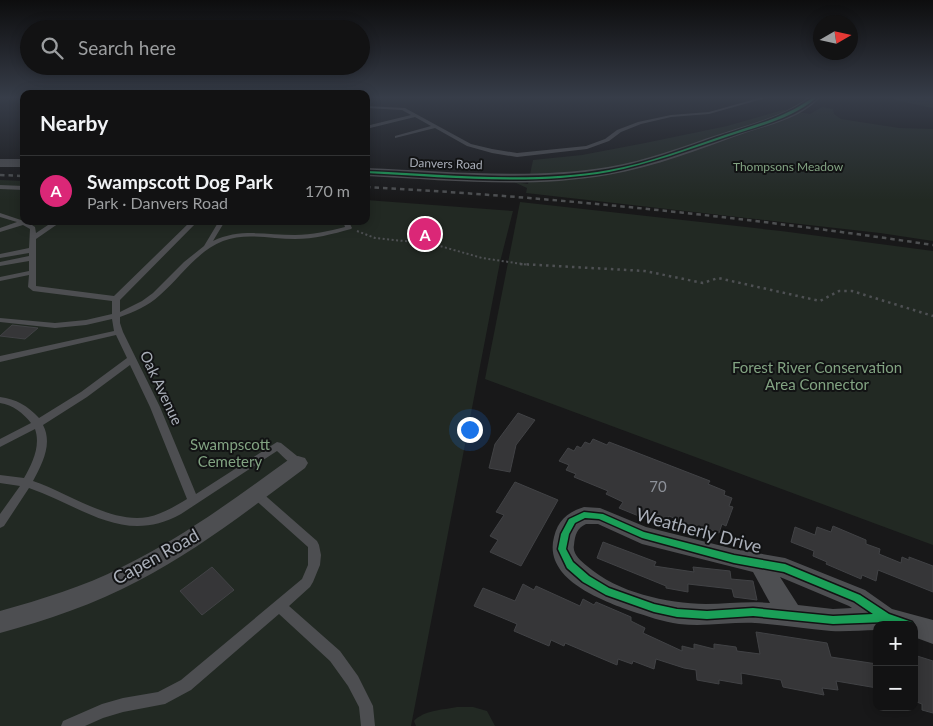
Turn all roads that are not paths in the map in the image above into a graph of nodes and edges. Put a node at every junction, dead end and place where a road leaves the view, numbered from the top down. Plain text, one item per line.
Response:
1 (416, 132) edge
2 (443, 132) edge
3 (618, 132) edge
4 (735, 132) edge
5 (397, 137) dead end
6 (0, 163) edge
7 (20, 163) edge
8 (370, 172) edge
9 (0, 187) edge
10 (20, 188) edge
11 (0, 215) edge
12 (20, 220) edge
13 (20, 224) edge
14 (30, 225) edge
15 (53, 225) edge
16 (191, 225) edge
17 (220, 225) edge
18 (346, 225) edge
19 (0, 230) edge
20 (33, 238) junction
21 (207, 245) junction
22 (32, 254) junction
23 (0, 256) edge
24 (0, 264) edge
25 (32, 272) junction
26 (0, 279) edge
27 (116, 299) junction
28 (117, 316) junction
29 (0, 320) edge
30 (119, 332) junction
31 (0, 359) edge
32 (131, 360) junction
33 (0, 400) edge
34 (38, 423) junction
35 (0, 443) edge
36 (298, 463) joint
37 (0, 479) edge
38 (27, 483) junction
39 (256, 494) junction
40 (193, 501) junction
41 (0, 523) edge
42 (760, 564) junction
43 (280, 605) junction
44 (791, 616) junction
45 (886, 618) junction
46 (896, 621) edge
47 (0, 622) edge
48 (918, 627) edge
49 (933, 632) edge
50 (68, 726) edge
51 (368, 726) edge

1 - 5 lane
2 - 3 lane
4 - 8 street, Danvers Road
6 - 7 street
9 - 10 lane
11 - 12 lane
13 - 19 lane
14 - 20 lane
15 - 20 lane
16 - 27 lane
17 - 21 lane
18 - 21 lane
20 - 22 lane
21 - 28 lane
22 - 23 lane
22 - 24 lane
22 - 25 lane
25 - 26 lane
25 - 27 lane
27 - 28 lane, Oak Avenue
28 - 29 lane
28 - 30 lane, Oak Avenue
30 - 31 lane
30 - 32 lane, Oak Avenue
32 - 34 lane
32 - 40 lane, Oak Avenue
33 - 34 lane
34 - 35 lane
34 - 38 lane
36 - 39 street, Capen Road
36 - 40 lane
37 - 38 lane
38 - 40 lane
38 - 41 lane
39 - 43 lane
39 - 47 street, Capen Road
42 - 44 street, Weatherly Drive
42 - 44 street, Weatherly Drive
42 - 45 street, Weatherly Drive
43 - 50 lane
43 - 51 lane
44 - 45 street, Weatherly Drive
45 - 46 street, Weatherly Drive
48 - 49 street

